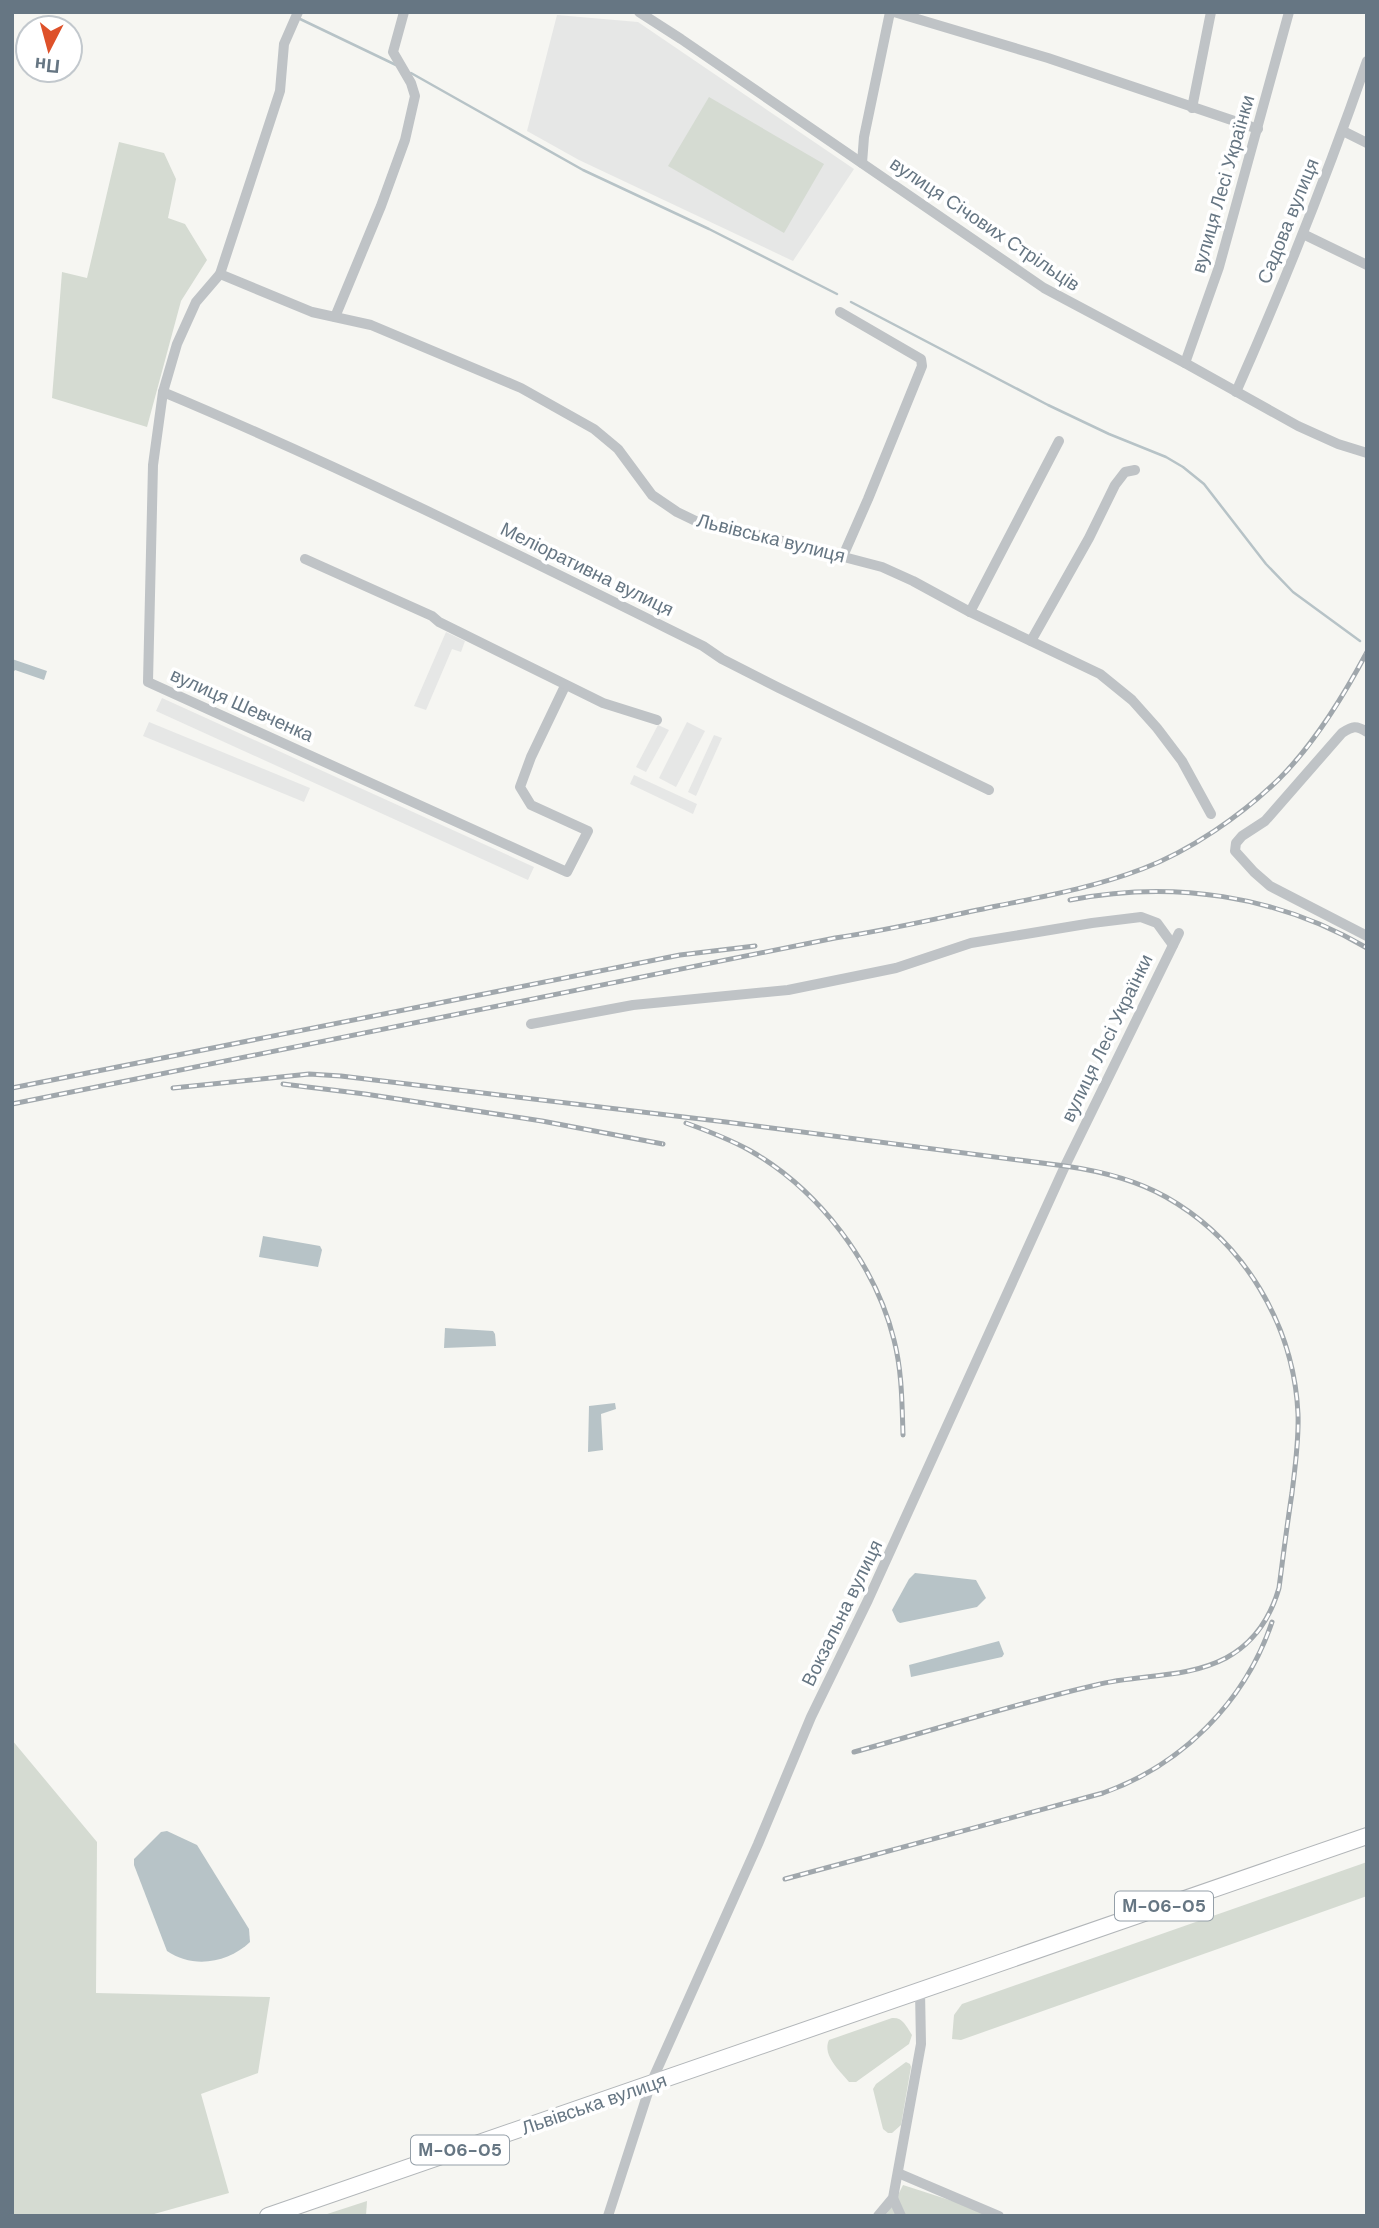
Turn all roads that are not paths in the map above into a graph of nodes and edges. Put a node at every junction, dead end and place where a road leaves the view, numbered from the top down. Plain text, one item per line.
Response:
1 (298, 12) edge
2 (404, 12) edge
3 (639, 12) edge
4 (892, 12) edge
5 (1211, 12) edge
6 (1289, 12) edge
7 (1367, 61) edge
8 (1192, 108) junction
9 (1258, 129) junction
10 (1343, 131) junction
11 (1367, 143) edge
12 (862, 163) junction
13 (1303, 234) junction
14 (1367, 265) edge
15 (220, 274) junction
16 (840, 312) dead end
17 (335, 317) junction
18 (1185, 363) junction
19 (163, 392) junction
20 (1236, 392) junction
21 (1059, 441) dead end
22 (1367, 453) edge
23 (1135, 470) dead end
24 (843, 556) junction
25 (305, 559) dead end
26 (970, 612) junction
27 (1031, 641) junction
28 (565, 686) junction
29 (657, 720) dead end
30 (1367, 732) edge
31 (989, 790) dead end
32 (1211, 814) dead end
33 (1179, 933) dead end
34 (1367, 936) edge
35 (1172, 946) junction
36 (531, 1024) dead end
37 (1068, 1159) joint
38 (1367, 1836) edge
39 (920, 1991) junction
40 (651, 2083) junction
41 (898, 2173) junction
42 (893, 2198) junction
43 (268, 2216) edge
44 (608, 2216) edge
45 (878, 2216) edge
46 (901, 2216) edge
47 (999, 2216) edge

1 - 15 street, вулиця Шевченка
2 - 17 street
3 - 12 street, вулиця Січових Стрільців
4 - 8 street
4 - 12 street
5 - 8 street
6 - 9 street, вулиця Лесі Українки
7 - 10 street, Садова вулиця
8 - 9 street
9 - 18 street, вулиця Лесі Українки
10 - 11 street
10 - 13 street, Садова вулиця
12 - 18 street, вулиця Січових Стрільців
13 - 14 street
13 - 20 street, Садова вулиця
15 - 17 street, Львівська вулиця
15 - 19 street, вулиця Шевченка
16 - 24 street
17 - 24 street, Львівська вулиця
18 - 20 street, вулиця Січових Стрільців
19 - 28 street, вулиця Шевченка
19 - 31 street, Меліоративна вулиця
20 - 22 street, вулиця Січових Стрільців
21 - 26 street
23 - 27 street
24 - 26 street, Львівська вулиця
25 - 28 street
26 - 27 street, Львівська вулиця
27 - 32 street, Львівська вулиця
28 - 29 street
30 - 34 street
33 - 35 street, вулиця Лесі Українки
35 - 36 street
35 - 37 street, вулиця Лесі Українки
37 - 40 street, Вокзальна вулиця
38 - 39 highway, Львівська вулиця / М-06-05
39 - 40 highway, Львівська вулиця / М-06-05
39 - 41 street
40 - 43 highway, Львівська вулиця / М-06-05
40 - 44 street, Вокзальна вулиця
41 - 42 street
41 - 47 street
42 - 45 street
42 - 46 street

